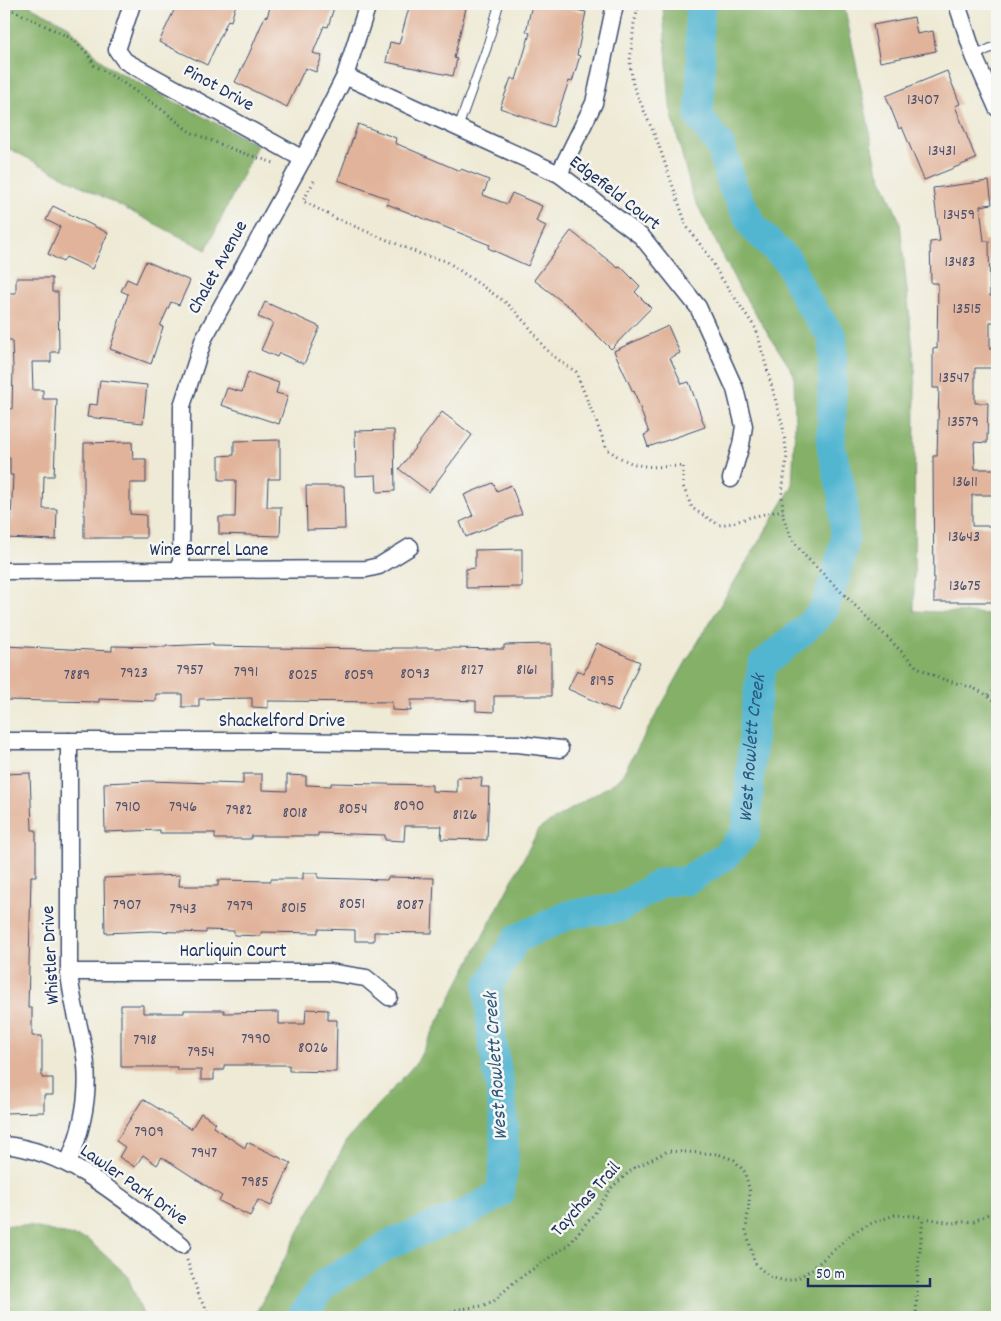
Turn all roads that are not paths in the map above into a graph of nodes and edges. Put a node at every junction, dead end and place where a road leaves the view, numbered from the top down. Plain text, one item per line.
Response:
1 (132, 4) edge
2 (368, 4) edge
3 (499, 4) edge
4 (615, 4) edge
5 (957, 4) edge
6 (997, 45) edge
7 (974, 56) junction
8 (346, 76) junction
9 (997, 108) edge
10 (458, 128) junction
11 (303, 158) junction
12 (559, 174) junction
13 (731, 479) dead end
14 (410, 547) dead end
15 (4, 571) edge
16 (181, 571) junction
17 (4, 741) edge
18 (69, 741) junction
19 (560, 750) dead end
20 (69, 972) junction
21 (389, 997) dead end
22 (4, 1145) edge
23 (68, 1163) junction
24 (182, 1245) road end

1 - 11 street, Pinot Drive
2 - 8 street, Chalet Avenue
3 - 10 lane
4 - 12 street
5 - 7 street
6 - 7 lane
7 - 9 street
8 - 10 street, Edgefield Court
8 - 11 street, Chalet Avenue
10 - 12 street, Edgefield Court
11 - 16 street, Chalet Avenue
12 - 13 street, Edgefield Court
14 - 16 street, Wine Barrel Lane
15 - 16 street, Wine Barrel Lane
17 - 18 street, Shackelford Drive
18 - 19 street, Shackelford Drive
18 - 20 street, Whistler Drive
20 - 21 street, Harliquin Court
20 - 23 street, Whistler Drive
22 - 23 street, Lawler Park Drive
23 - 24 street, Lawler Park Drive

